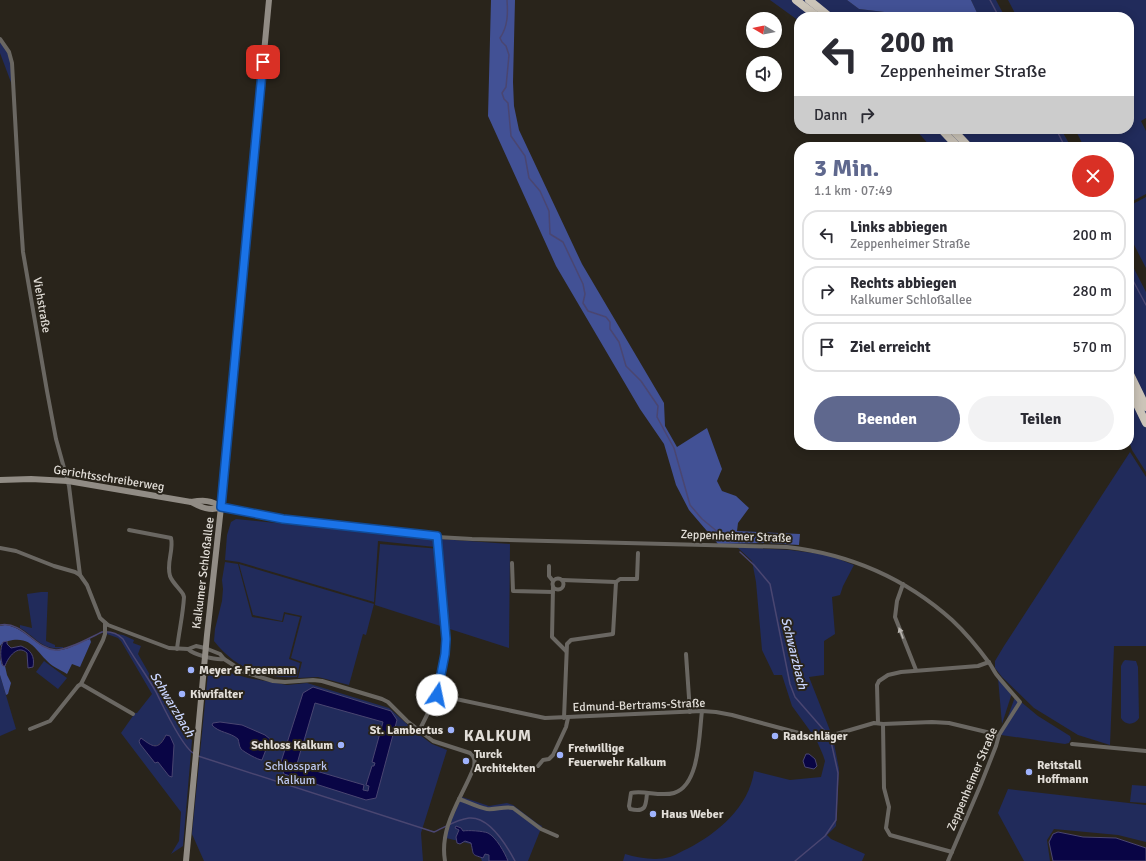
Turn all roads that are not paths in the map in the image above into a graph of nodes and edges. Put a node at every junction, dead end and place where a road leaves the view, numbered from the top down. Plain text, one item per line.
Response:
1 (269, 0) edge
2 (796, 0) edge
3 (808, 0) edge
4 (812, 12) edge
5 (824, 12) edge
6 (0, 39) edge
7 (946, 134) edge
8 (957, 134) edge
9 (953, 142) edge
10 (964, 142) edge
11 (1134, 382) edge
12 (1134, 398) edge
13 (1146, 407) edge
14 (1146, 423) edge
15 (0, 480) edge
16 (68, 481) junction
17 (221, 507) junction
18 (129, 530) dead end
19 (437, 536) junction
20 (0, 548) edge
21 (638, 554) dead end
22 (512, 563) dead end
23 (549, 566) dead end
24 (80, 575) junction
25 (562, 580) junction
26 (553, 581) junction
27 (616, 582) junction
28 (903, 584) junction
29 (553, 589) junction
30 (104, 623) junction
31 (206, 648) junction
32 (177, 649) junction
33 (188, 649) junction
34 (566, 651) junction
35 (686, 654) dead end
36 (205, 656) junction
37 (224, 659) junction
38 (989, 662) junction
39 (916, 670) junction
40 (81, 684) junction
41 (437, 695) junction
42 (702, 711) junction
43 (690, 712) junction
44 (133, 714) dead end
45 (566, 718) junction
46 (878, 723) junction
47 (883, 724) junction
48 (30, 728) dead end
49 (419, 731) junction
50 (999, 735) junction
51 (1072, 744) dead end
52 (1146, 751) edge
53 (538, 766) dead end
54 (647, 793) junction
55 (459, 799) junction
56 (558, 836) dead end
57 (952, 852) junction
58 (186, 861) edge
59 (445, 861) edge
60 (948, 861) edge

1 - 17 main road, Kalkumer Schloßallee
2 - 4 highway
3 - 5 highway
6 - 16 street, Viehstraße
7 - 9 highway
8 - 10 highway
11 - 13 highway
12 - 14 highway
15 - 16 main road, Gerichtsschreiberweg
16 - 17 main road, Gerichtsschreiberweg
16 - 24 street, Viehstraße
17 - 19 street, Zeppenheimer Straße
17 - 31 main road, Kalkumer Schloßallee
18 - 32 street
19 - 28 street, Zeppenheimer Straße
19 - 41 street
20 - 24 street
21 - 27 street
22 - 29 street
23 - 26 street
24 - 30 street
25 - 26 street
25 - 27 street
25 - 29 street
26 - 29 street
27 - 34 street
28 - 38 street, Zeppenheimer Straße
39 -> 28 street
29 - 34 street
30 - 32 street
30 - 40 street
31 - 33 street
31 - 36 main road, Kalkumer Schloßallee
31 - 37 street
32 - 33 street
33 - 36 street
34 - 45 street
35 - 43 street
36 - 37 street
36 - 58 main road, Kalkumer Schloßallee
37 - 49 street
38 - 39 street
38 - 50 street, Zeppenheimer Straße
39 - 46 street
40 - 44 street
40 - 48 street
41 - 45 street, Edmund-Bertrams-Straße
41 - 49 street
42 - 43 street, Edmund-Bertrams-Straße
42 - 46 street, Edmund-Bertrams-Straße
42 - 54 street
43 - 45 street, Edmund-Bertrams-Straße
45 - 53 street
46 - 47 street, Edmund-Bertrams-Straße
47 - 50 street, Edmund-Bertrams-Straße
47 - 57 street
49 - 55 street
50 - 57 street, Zeppenheimer Straße
51 - 52 street
54 - 54 street
55 - 56 street
55 - 59 street
57 - 60 street, Zeppenheimer Straße

